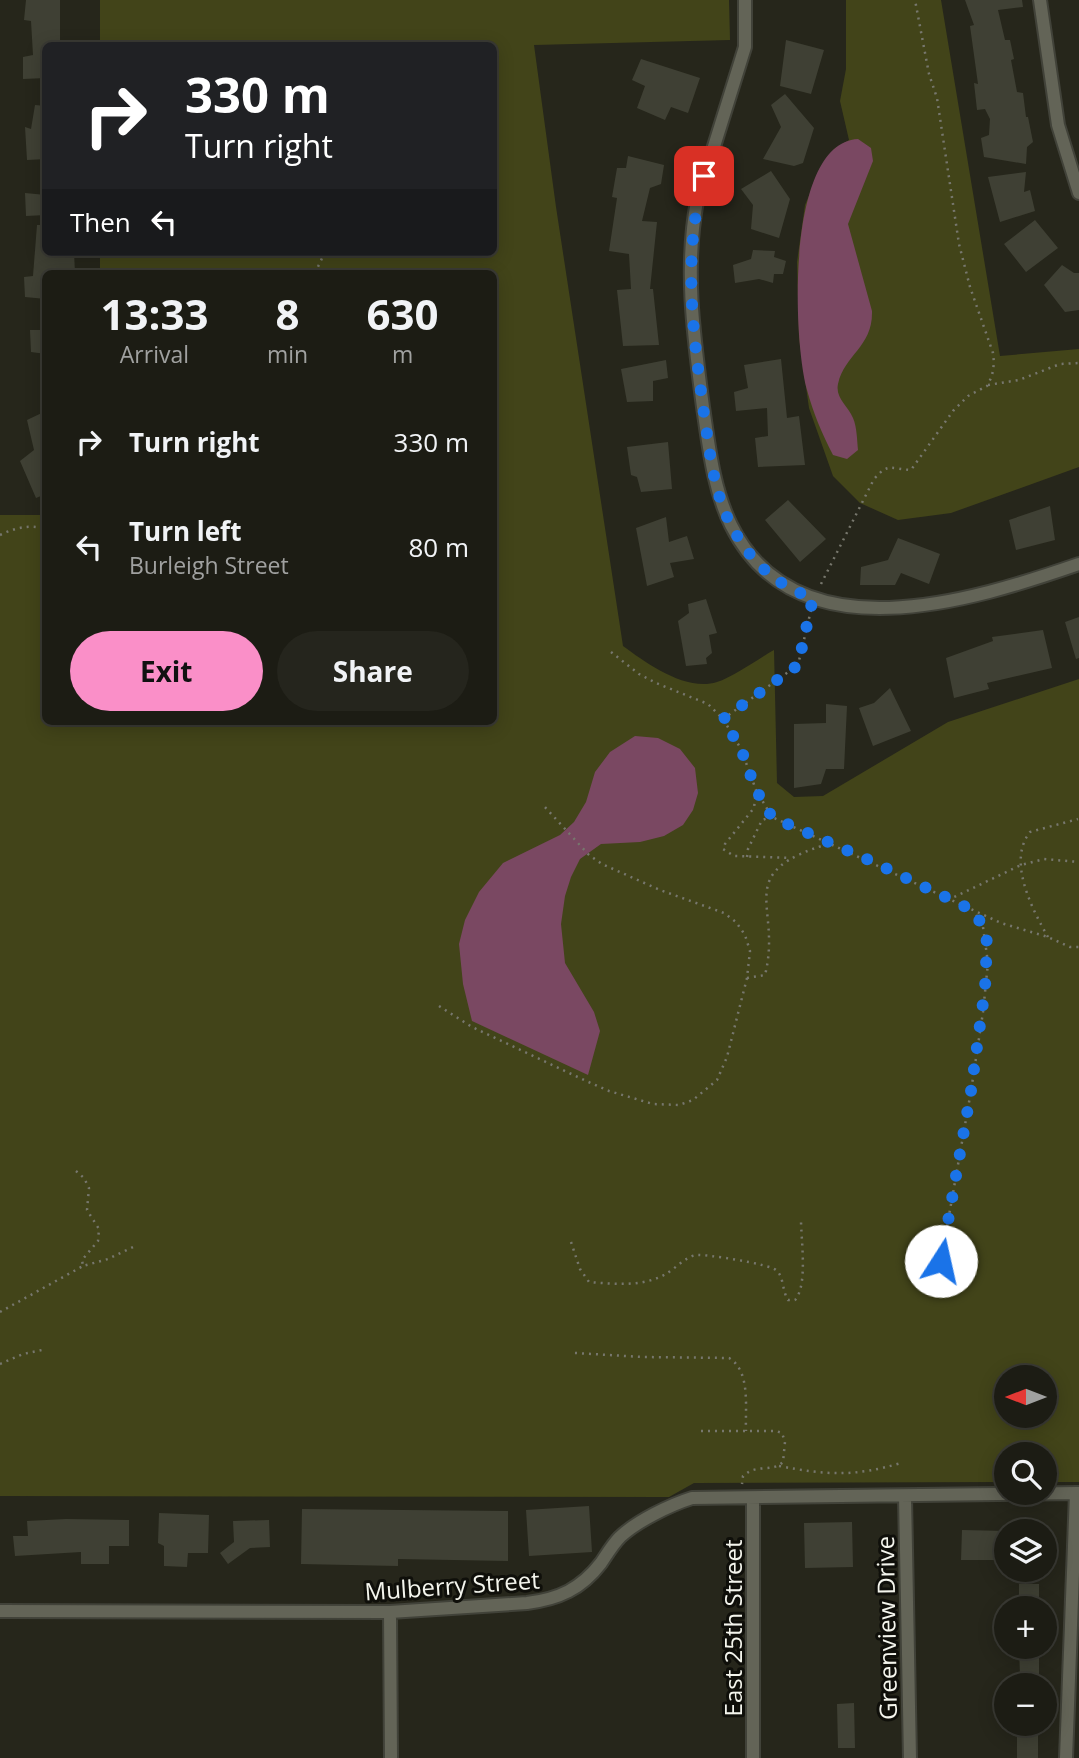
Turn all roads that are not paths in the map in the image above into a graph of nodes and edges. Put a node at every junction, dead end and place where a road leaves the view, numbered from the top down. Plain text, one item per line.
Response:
1 (746, 0) edge
2 (1040, 0) edge
3 (1079, 193) edge
4 (1079, 564) edge
5 (1077, 1493) edge
6 (905, 1497) junction
7 (747, 1498) junction
8 (0, 1611) edge
9 (390, 1612) junction
10 (391, 1758) edge
11 (753, 1758) edge
12 (910, 1758) edge
13 (1066, 1758) edge

1 - 4 street
2 - 3 street
5 - 6 street, Mulberry Street
5 - 13 street
6 - 7 street, Mulberry Street
6 - 12 street, Greenview Drive
7 - 9 street, Mulberry Street
7 - 11 street, East 25th Street
8 - 9 street, Mulberry Street
9 - 10 street

